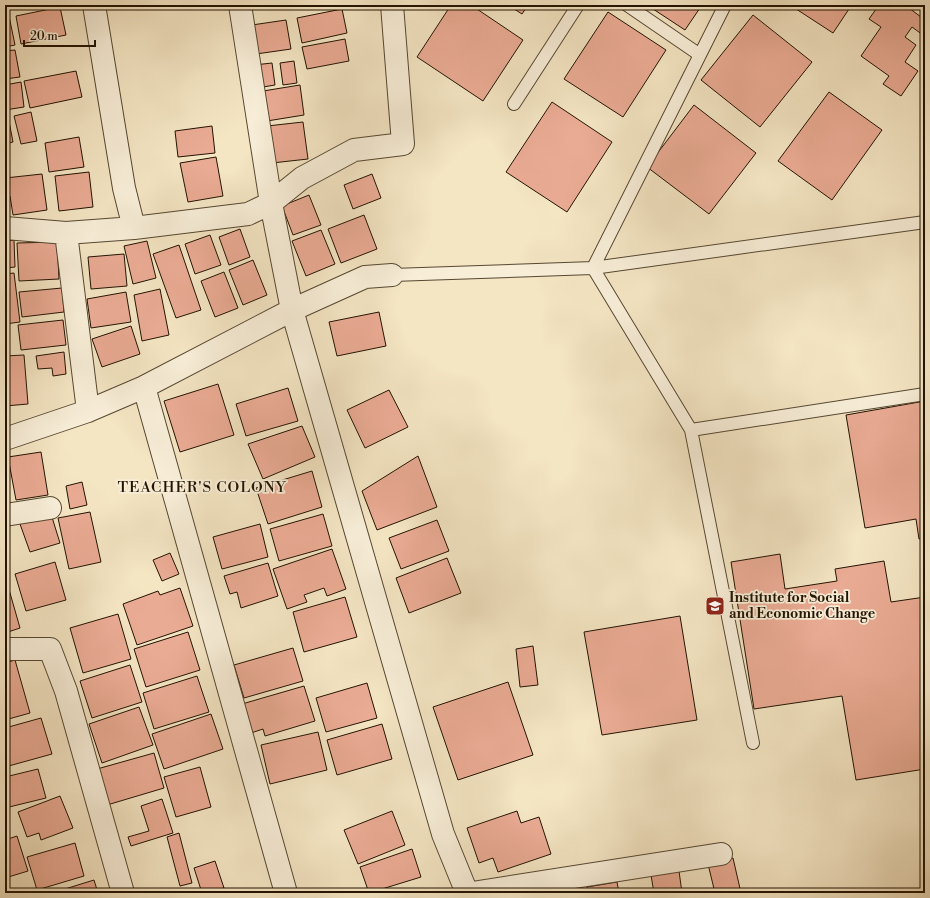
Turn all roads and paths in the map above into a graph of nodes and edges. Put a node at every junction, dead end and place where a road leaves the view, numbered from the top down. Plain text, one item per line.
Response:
1 (94, 5) edge
2 (240, 5) edge
3 (392, 5) edge
4 (578, 5) edge
5 (627, 5) edge
6 (726, 5) edge
7 (700, 56) junction
8 (514, 104) dead end
9 (271, 203) junction
10 (925, 222) edge
11 (6, 224) edge
12 (134, 228) junction
13 (66, 233) junction
14 (593, 268) junction
15 (392, 275) joint
16 (292, 310) junction
17 (144, 387) junction
18 (925, 394) edge
19 (88, 411) junction
20 (691, 430) junction
21 (5, 439) edge
22 (50, 508) dead end
23 (5, 515) edge
24 (5, 649) edge
25 (753, 743) dead end
26 (721, 854) dead end
27 (123, 893) edge
28 (286, 893) edge
29 (467, 893) edge
30 (472, 893) edge

1 - 12 street
2 - 9 street
3 - 9 street
4 - 8 lane
5 - 7 lane
6 - 7 lane
7 - 14 lane
9 - 12 street
9 - 16 street
10 - 14 lane
11 - 13 street
12 - 13 street
13 - 19 street
14 - 15 lane
14 - 20 lane
15 - 16 street
16 - 17 street
16 - 29 street
17 - 19 street
17 - 28 street
18 - 20 lane
19 - 21 street
20 - 25 lane
22 - 23 street
24 - 27 street
26 - 30 street

